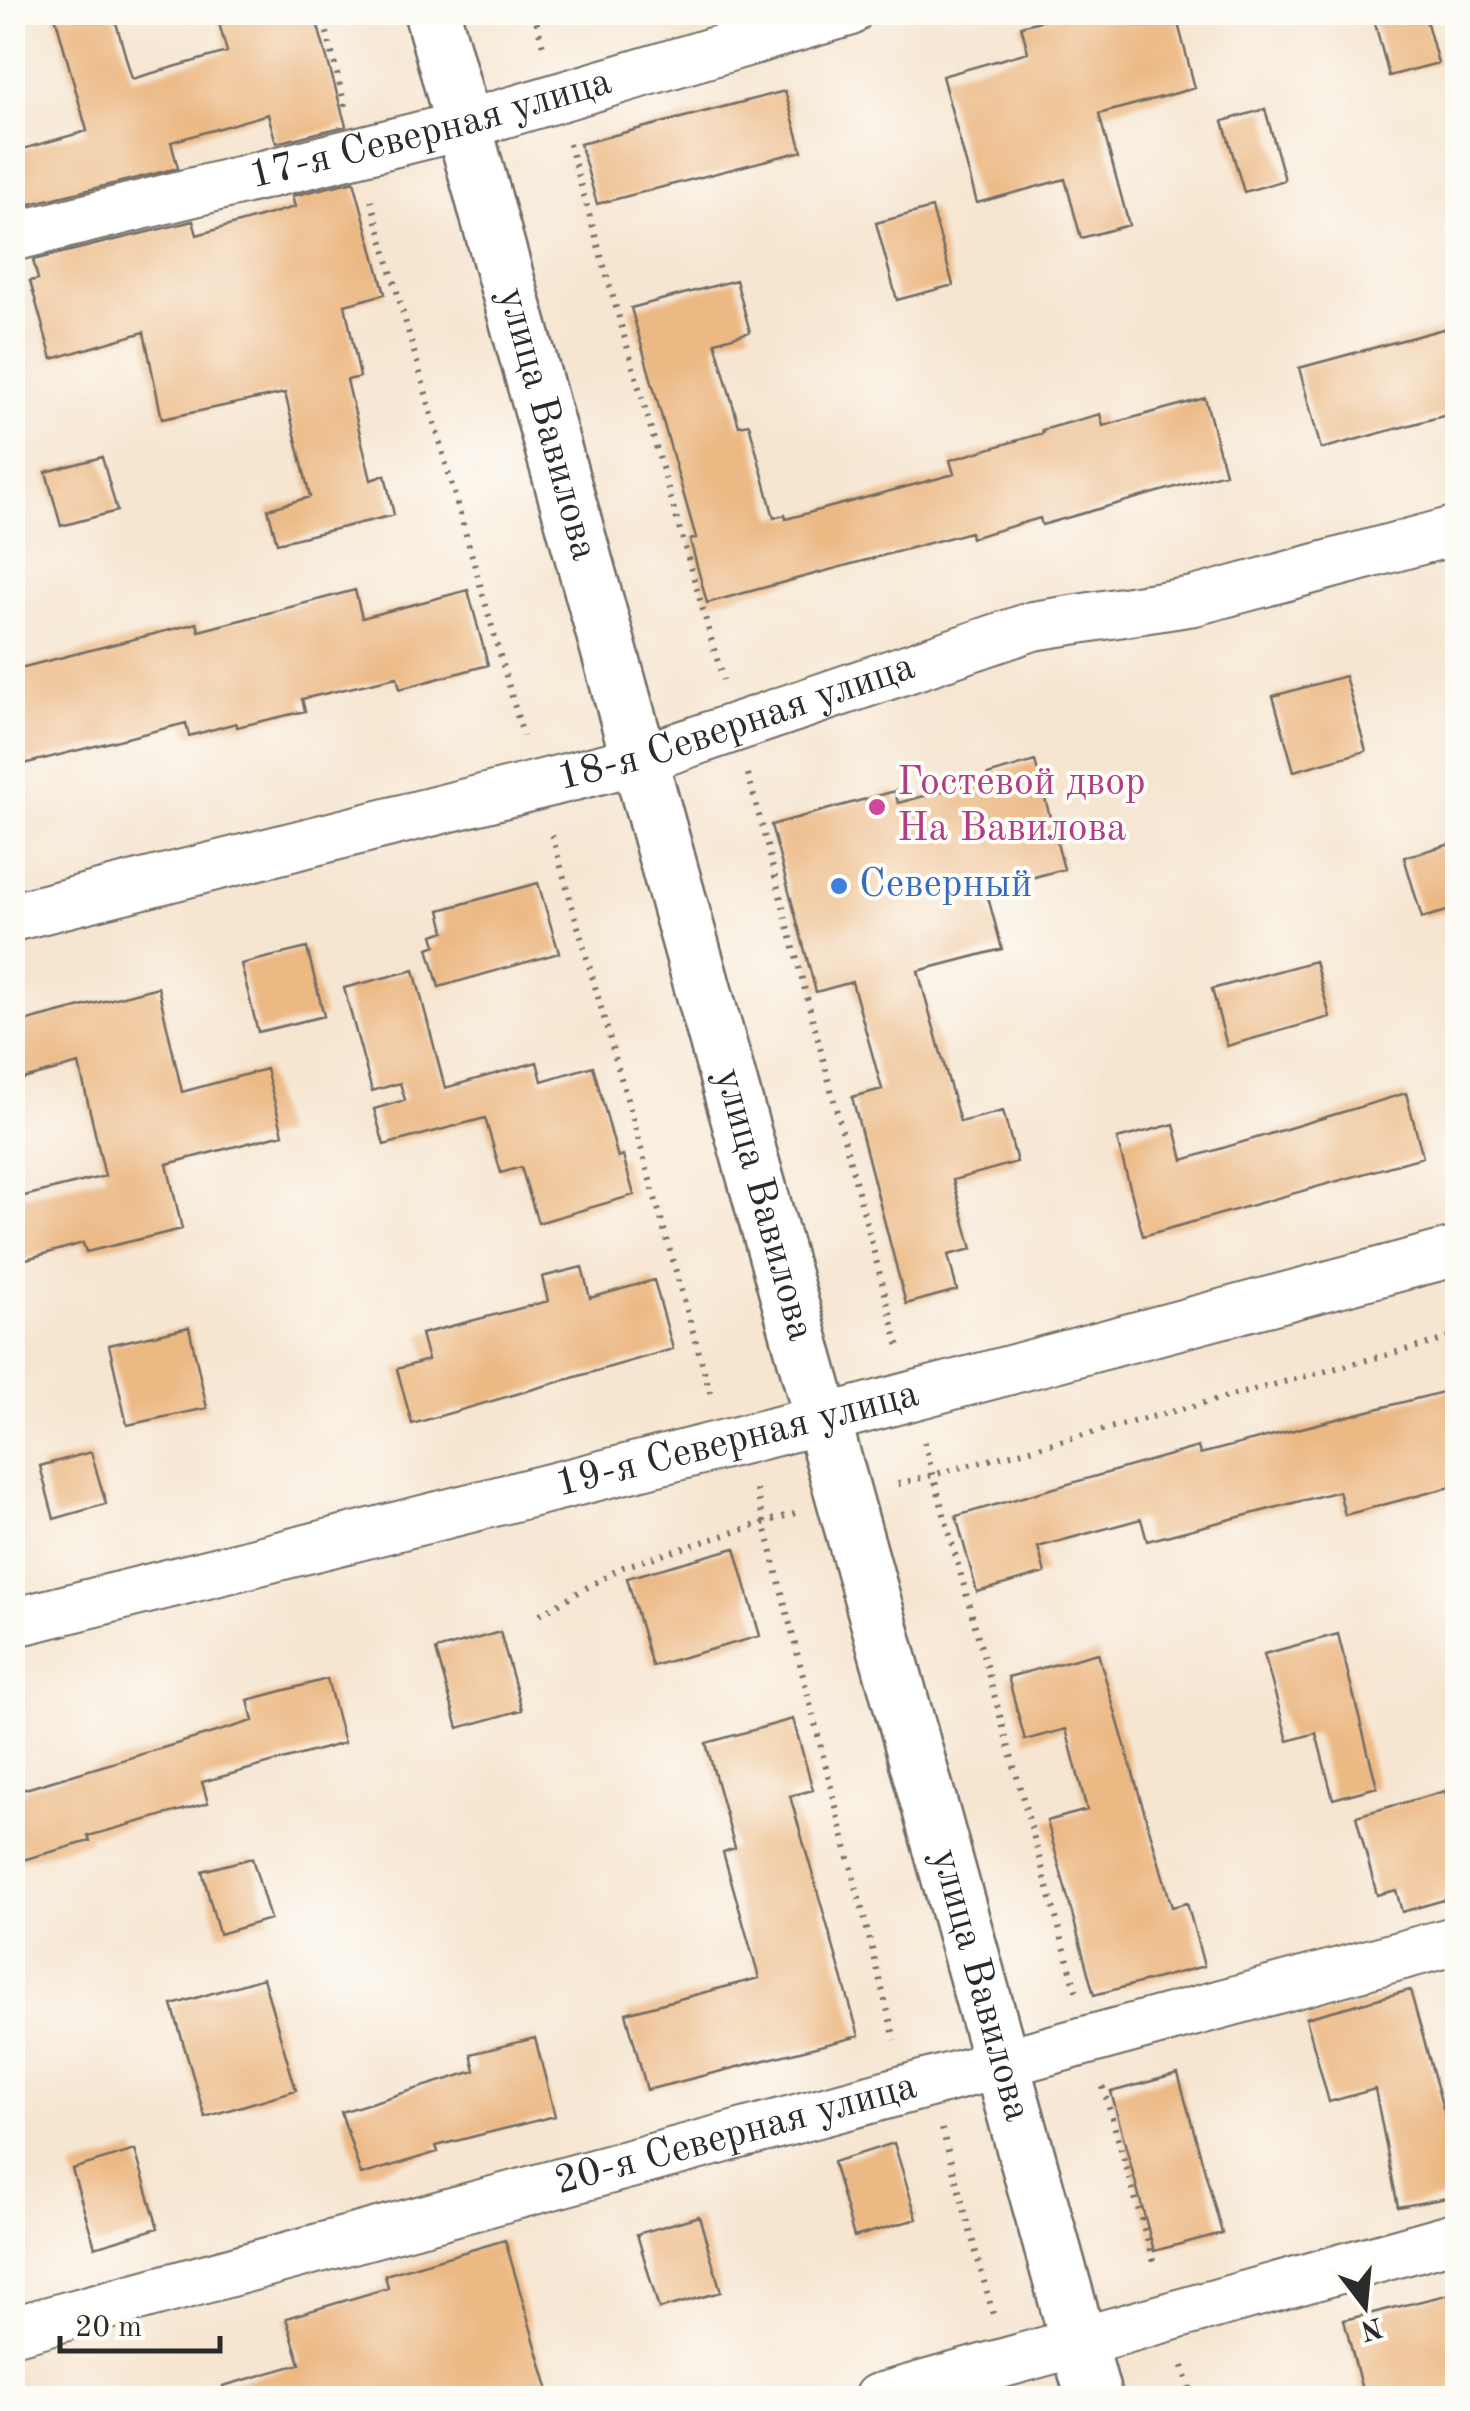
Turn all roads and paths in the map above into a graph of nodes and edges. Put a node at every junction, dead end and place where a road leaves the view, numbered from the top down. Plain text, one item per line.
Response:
1 (322, 12) edge
2 (432, 12) edge
3 (848, 12) edge
4 (556, 98) junction
5 (461, 126) junction
6 (357, 152) junction
7 (12, 237) edge
8 (1458, 530) edge
9 (736, 727) junction
10 (642, 759) junction
11 (12, 917) edge
12 (1458, 1251) edge
13 (1458, 1336) edge
14 (912, 1396) junction
15 (821, 1420) junction
16 (744, 1440) junction
17 (933, 1475) junction
18 (844, 1498) junction
19 (764, 1522) junction
20 (540, 1614) dead end
21 (12, 1623) edge
22 (1458, 1940) edge
23 (1090, 2040) junction
24 (1000, 2065) junction
25 (918, 2087) junction
26 (1458, 2236) edge
27 (1169, 2318) junction
28 (12, 2330) edge
29 (1079, 2344) junction
30 (1007, 2364) junction
31 (878, 2398) edge
32 (1094, 2398) edge
33 (1192, 2398) edge

1 - 6 path
2 - 5 street, улица Вавилова
3 - 4 street, 17-я Северная улица
4 - 5 street, 17-я Северная улица
4 - 9 path
5 - 6 street, 17-я Северная улица
5 - 10 street, улица Вавилова
6 - 7 street, 17-я Северная улица
8 - 9 street, 18-я Северная улица
9 - 10 street, 18-я Северная улица
9 - 14 path
10 - 11 street, 18-я Северная улица
10 - 15 street, улица Вавилова
12 - 14 street, 19-я Северная улица
13 - 17 path
14 - 15 street, 19-я Северная улица
14 - 17 path
15 - 16 street, 19-я Северная улица
15 - 18 street, улица Вавилова
16 - 19 path
16 - 21 street, 19-я Северная улица
17 - 18 path
17 - 23 path
18 - 19 path
18 - 24 street, улица Вавилова
19 - 20 path
19 - 25 path
22 - 23 street, 20-я Северная улица
23 - 24 street, 20-я Северная улица
23 - 27 path
24 - 25 street, 20-я Северная улица
24 - 29 street, улица Вавилова
25 - 28 street, 20-я Северная улица
25 - 30 path
26 - 27 street
27 - 29 street
27 - 33 path
29 - 30 street
29 - 32 street, улица Вавилова
30 - 31 street

